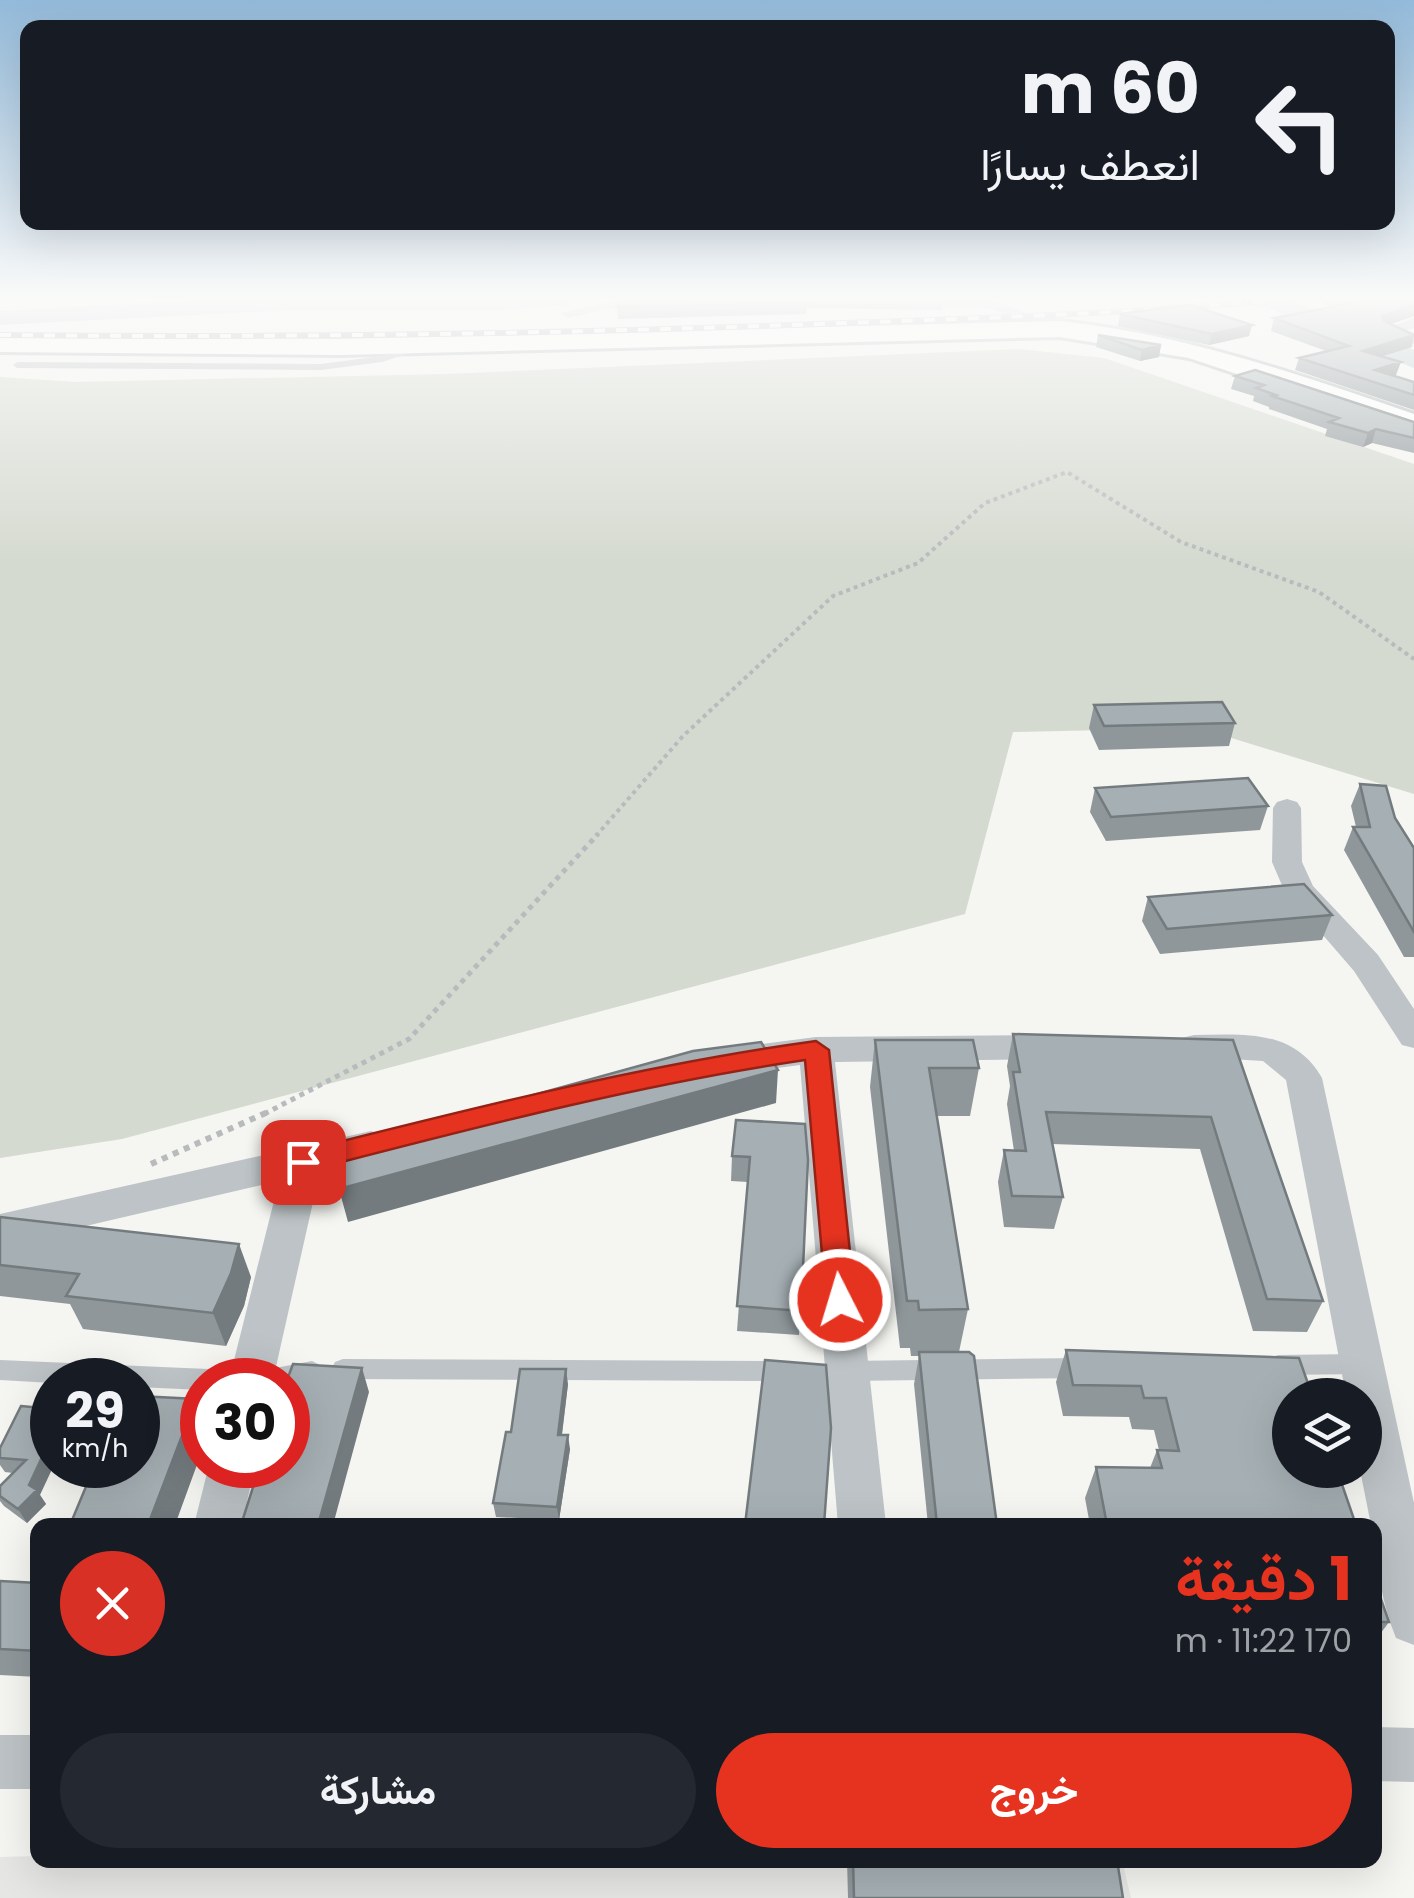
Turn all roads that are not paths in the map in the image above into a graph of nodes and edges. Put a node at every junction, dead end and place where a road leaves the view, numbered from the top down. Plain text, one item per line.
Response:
1 (1304, 387) edge
2 (1414, 424) edge
3 (1286, 808) dead end
4 (1414, 1036) edge
5 (1095, 1047) edge
6 (1150, 1047) edge
7 (816, 1050) junction
8 (693, 1067) edge
9 (406, 1137) edge
10 (303, 1162) junction
11 (0, 1230) edge
12 (256, 1358) edge
13 (1362, 1364) junction
14 (1263, 1365) edge
15 (1104, 1368) edge
16 (0, 1370) edge
17 (828, 1371) junction
18 (310, 1373) edge
19 (180, 1379) edge
20 (227, 1488) edge
21 (220, 1518) edge
22 (860, 1518) edge
23 (1414, 1620) edge
24 (1382, 1754) edge
25 (1414, 1755) edge
26 (0, 1762) edge
27 (30, 1762) edge

1 - 2 main road
3 - 4 street
5 - 7 street
6 - 13 street
7 - 8 street
7 - 17 street
9 - 10 street
10 - 11 street
10 - 12 street
13 - 14 lane
13 - 23 street
15 - 17 lane
16 - 19 lane
17 - 18 lane
17 - 22 street
20 - 21 street
24 - 25 street
26 - 27 street

